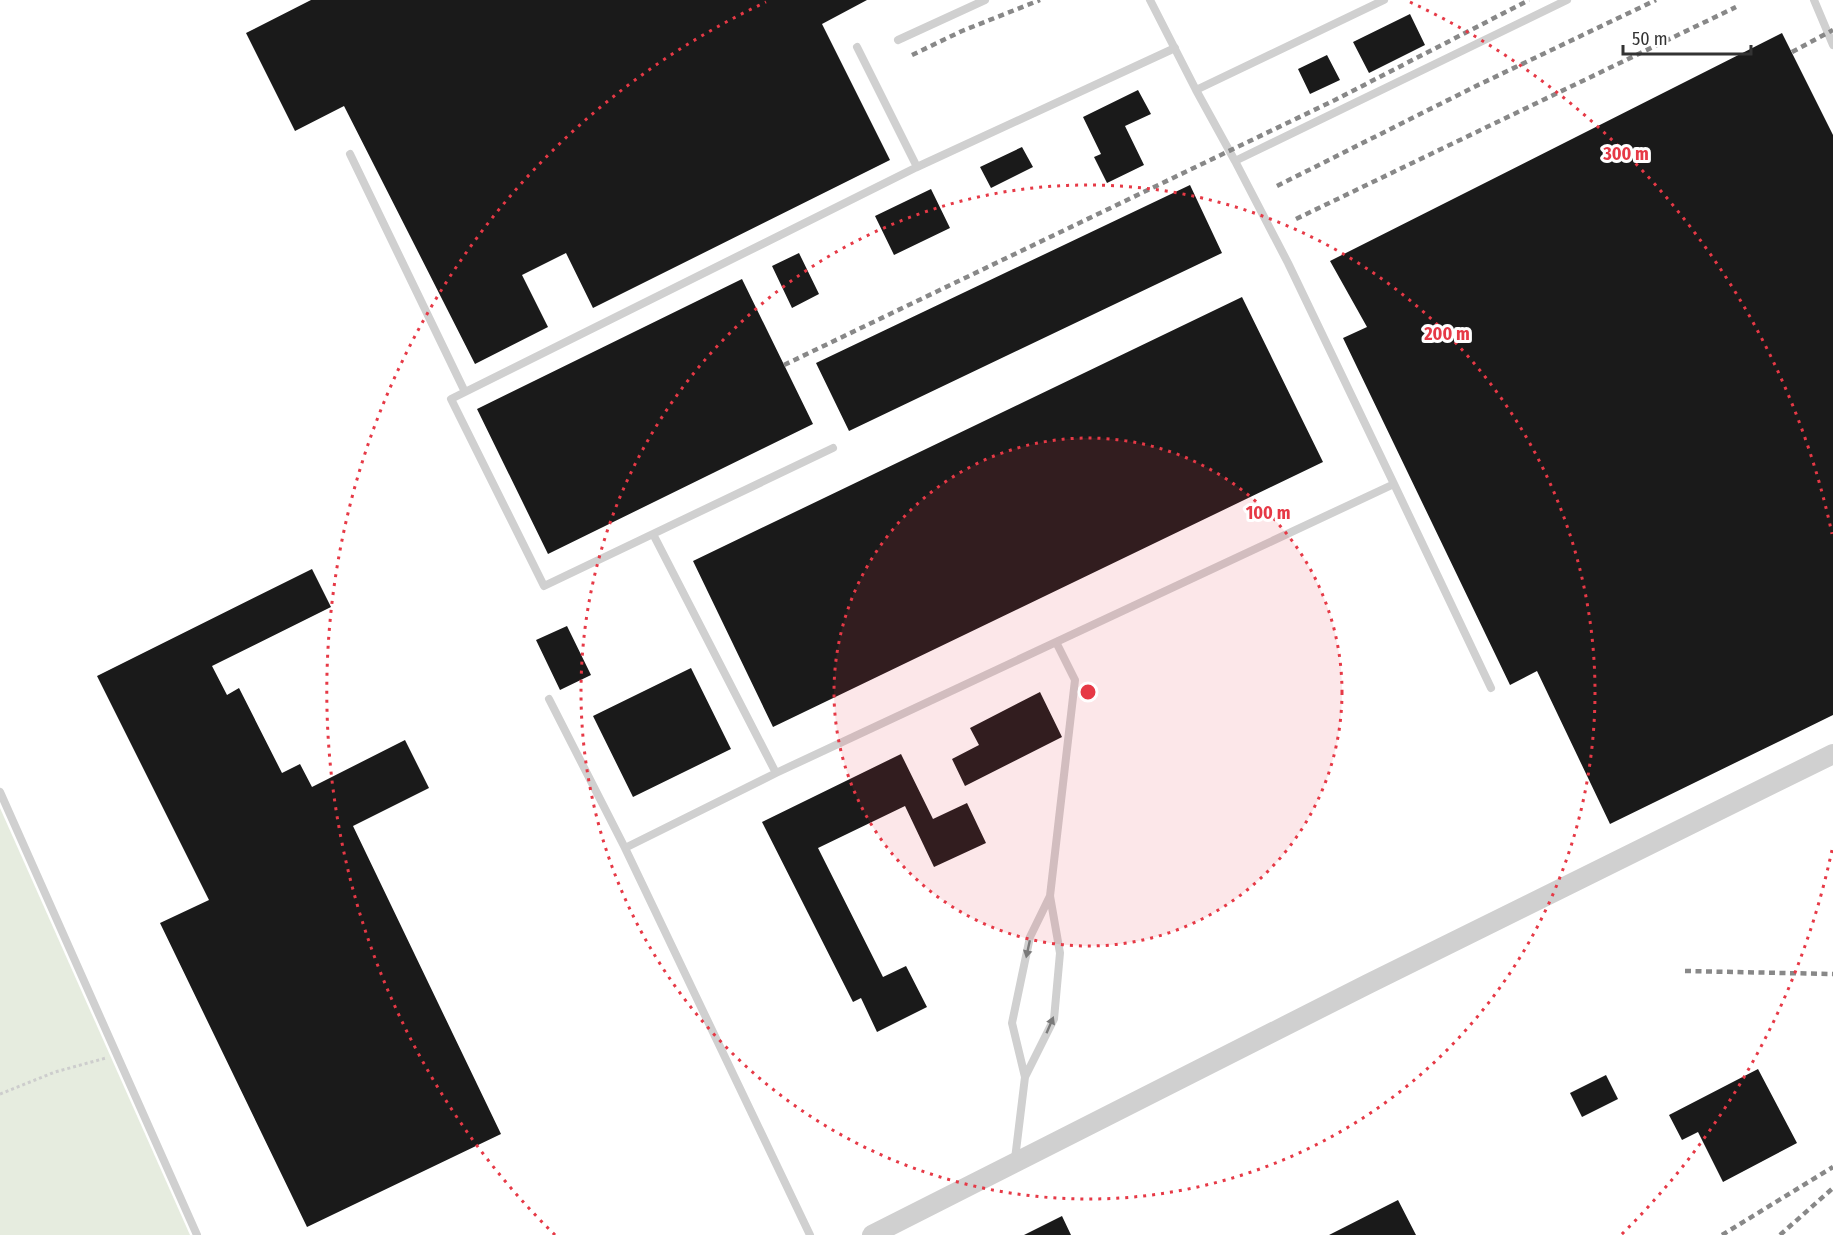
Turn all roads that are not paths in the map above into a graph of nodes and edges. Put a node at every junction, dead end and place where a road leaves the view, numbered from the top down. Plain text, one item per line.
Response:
1 (985, 0) edge
2 (1150, 0) edge
3 (1383, 0) edge
4 (1567, 0) edge
5 (1814, 0) edge
6 (898, 40) dead end
7 (1833, 45) edge
8 (857, 47) dead end
9 (1175, 48) junction
10 (1196, 90) junction
11 (350, 154) dead end
12 (1234, 161) junction
13 (917, 167) junction
14 (465, 392) junction
15 (833, 448) dead end
16 (1394, 484) junction
17 (653, 534) junction
18 (1056, 642) junction
19 (1491, 688) dead end
20 (549, 699) dead end
21 (1833, 754) edge
22 (776, 772) junction
23 (0, 792) edge
24 (625, 848) junction
25 (1050, 896) junction
26 (1025, 1077) junction
27 (1014, 1163) junction
28 (197, 1235) edge
29 (810, 1235) edge
30 (872, 1235) edge

1 - 6 lane
2 - 9 lane
3 - 10 lane
4 - 12 lane
5 - 7 lane
8 - 13 lane
9 - 10 lane
9 - 13 lane
10 - 12 lane
11 - 14 lane
12 - 16 lane
13 - 14 lane
14 - 17 lane
15 - 17 lane
16 - 18 lane
16 - 19 lane
17 - 22 lane
18 - 22 lane
18 - 25 lane
20 - 24 lane
21 - 27 street
22 - 24 lane
23 - 28 lane
24 - 29 lane
26 -> 25 lane
25 -> 26 lane
26 - 27 lane
27 - 30 street

